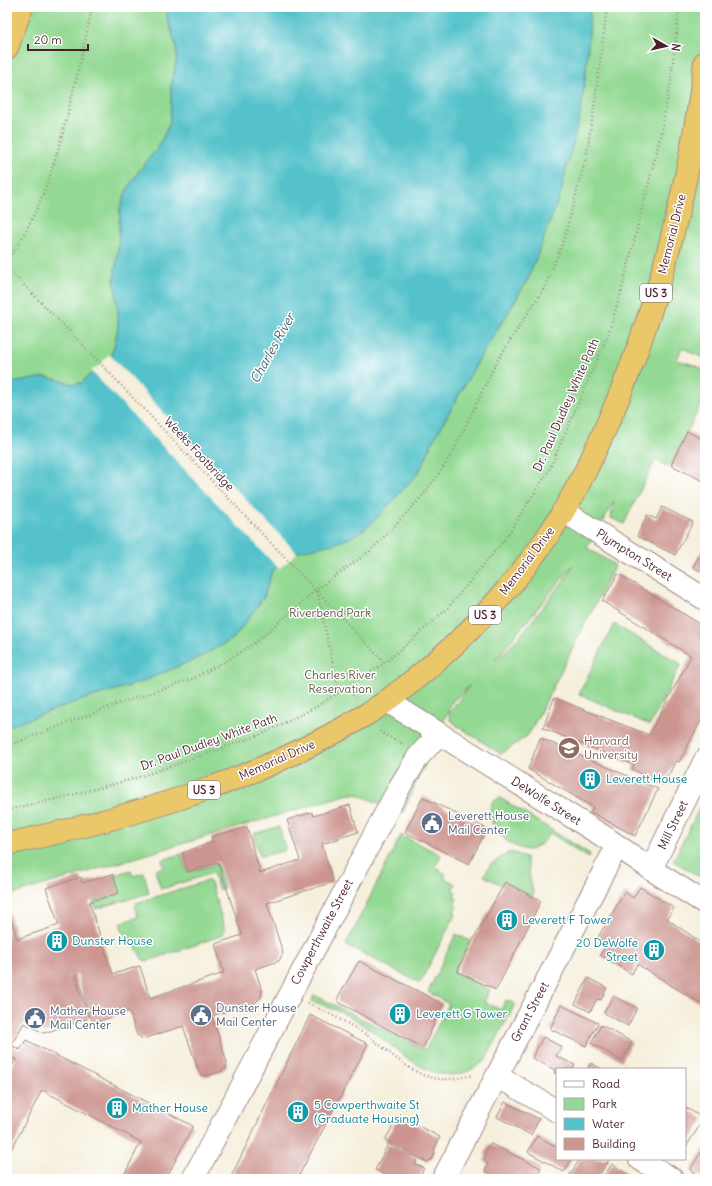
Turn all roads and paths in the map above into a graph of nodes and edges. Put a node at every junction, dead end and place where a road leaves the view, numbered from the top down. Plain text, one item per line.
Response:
1 (22, 7) edge
2 (92, 7) edge
3 (607, 7) edge
4 (679, 7) edge
5 (7, 48) edge
6 (705, 62) edge
7 (7, 261) edge
8 (7, 268) edge
9 (563, 511) junction
10 (316, 590) junction
11 (705, 599) edge
12 (385, 663) junction
13 (339, 692) junction
14 (387, 701) junction
15 (439, 734) junction
16 (7, 746) edge
17 (705, 760) edge
18 (7, 810) edge
19 (7, 844) edge
20 (617, 846) junction
21 (651, 869) junction
22 (705, 903) edge
23 (290, 995) junction
24 (496, 1077) junction
25 (556, 1110) edge
26 (643, 1168) edge
27 (193, 1179) edge
28 (442, 1179) edge
29 (672, 1179) edge

1 - 5 highway
2 - 7 path
3 - 10 path
4 - 12 path, Dr. Paul Dudley White Path
6 - 9 highway, Memorial Drive / US 3
8 - 10 path, Weeks Footbridge
9 - 11 street, Plympton Street
9 - 14 highway, Memorial Drive / US 3
10 - 12 path, Weeks Footbridge
10 - 13 path
10 - 16 path
12 - 13 path, Dr. Paul Dudley White Path
13 - 18 path, Dr. Paul Dudley White Path
14 - 15 street, DeWolfe Street
14 - 19 highway, Memorial Drive / US 3
15 - 20 street, DeWolfe Street
15 - 23 street, Cowperthwaite Street
17 - 21 street, Mill Street
20 - 21 street, DeWolfe Street
20 - 24 street, Grant Street
21 - 22 street, DeWolfe Street
23 - 24 path
23 - 27 street, Cowperthwaite Street
24 - 25 street
24 - 28 street, Grant Street
26 - 29 street

